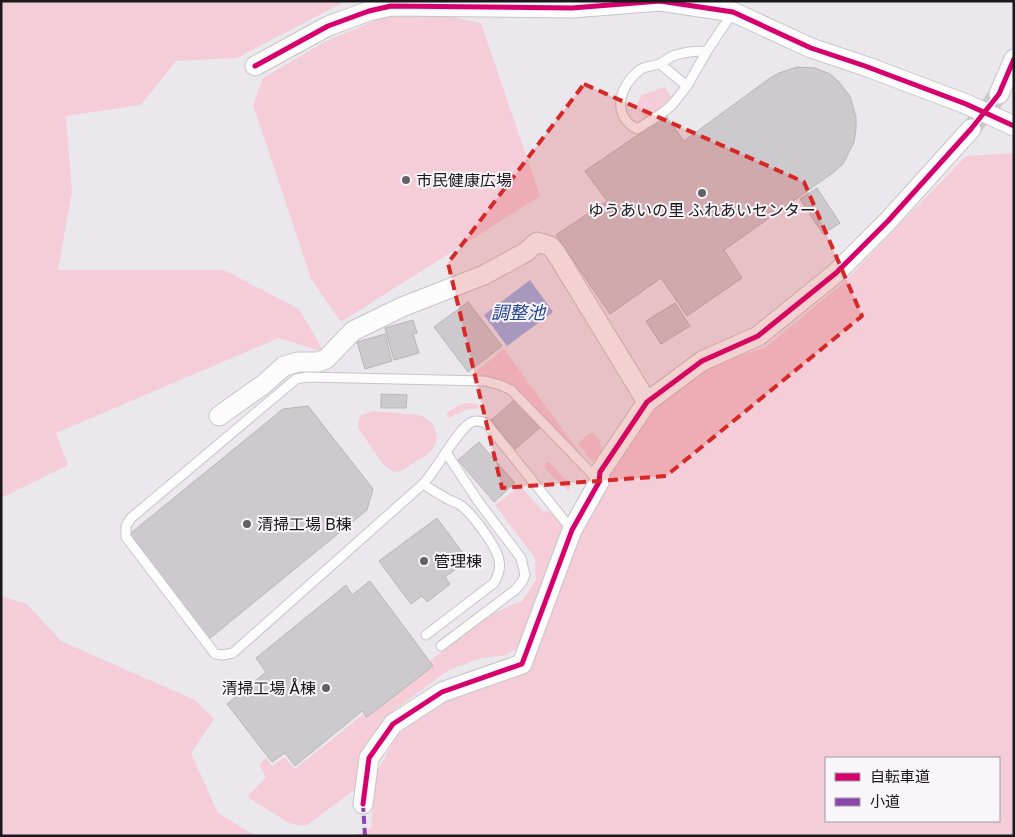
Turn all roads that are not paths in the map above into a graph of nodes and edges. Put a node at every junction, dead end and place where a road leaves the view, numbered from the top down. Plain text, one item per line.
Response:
1 (737, 7) edge
2 (707, 51) junction
3 (1014, 59) edge
4 (660, 64) junction
5 (255, 66) dead end
6 (687, 86) junction
7 (999, 94) tunnel mouth
8 (1014, 126) edge
9 (971, 129) tunnel mouth
10 (647, 402) junction
11 (219, 416) dead end
12 (446, 454) junction
13 (599, 482) junction
14 (423, 484) junction
15 (572, 530) junction
16 (426, 635) dead end
17 (441, 646) dead end
18 (363, 804) dead end

1 - 2 lane
1 - 5 street
1 - 8 street
2 - 4 lane
2 - 6 lane
3 - 7 street
4 - 6 lane
4 - 6 lane
9 - 10 street
10 - 11 street
10 - 13 street
12 - 14 lane
12 - 15 lane
12 - 17 lane
13 - 14 lane
13 - 15 street
14 - 16 lane
15 - 18 street

